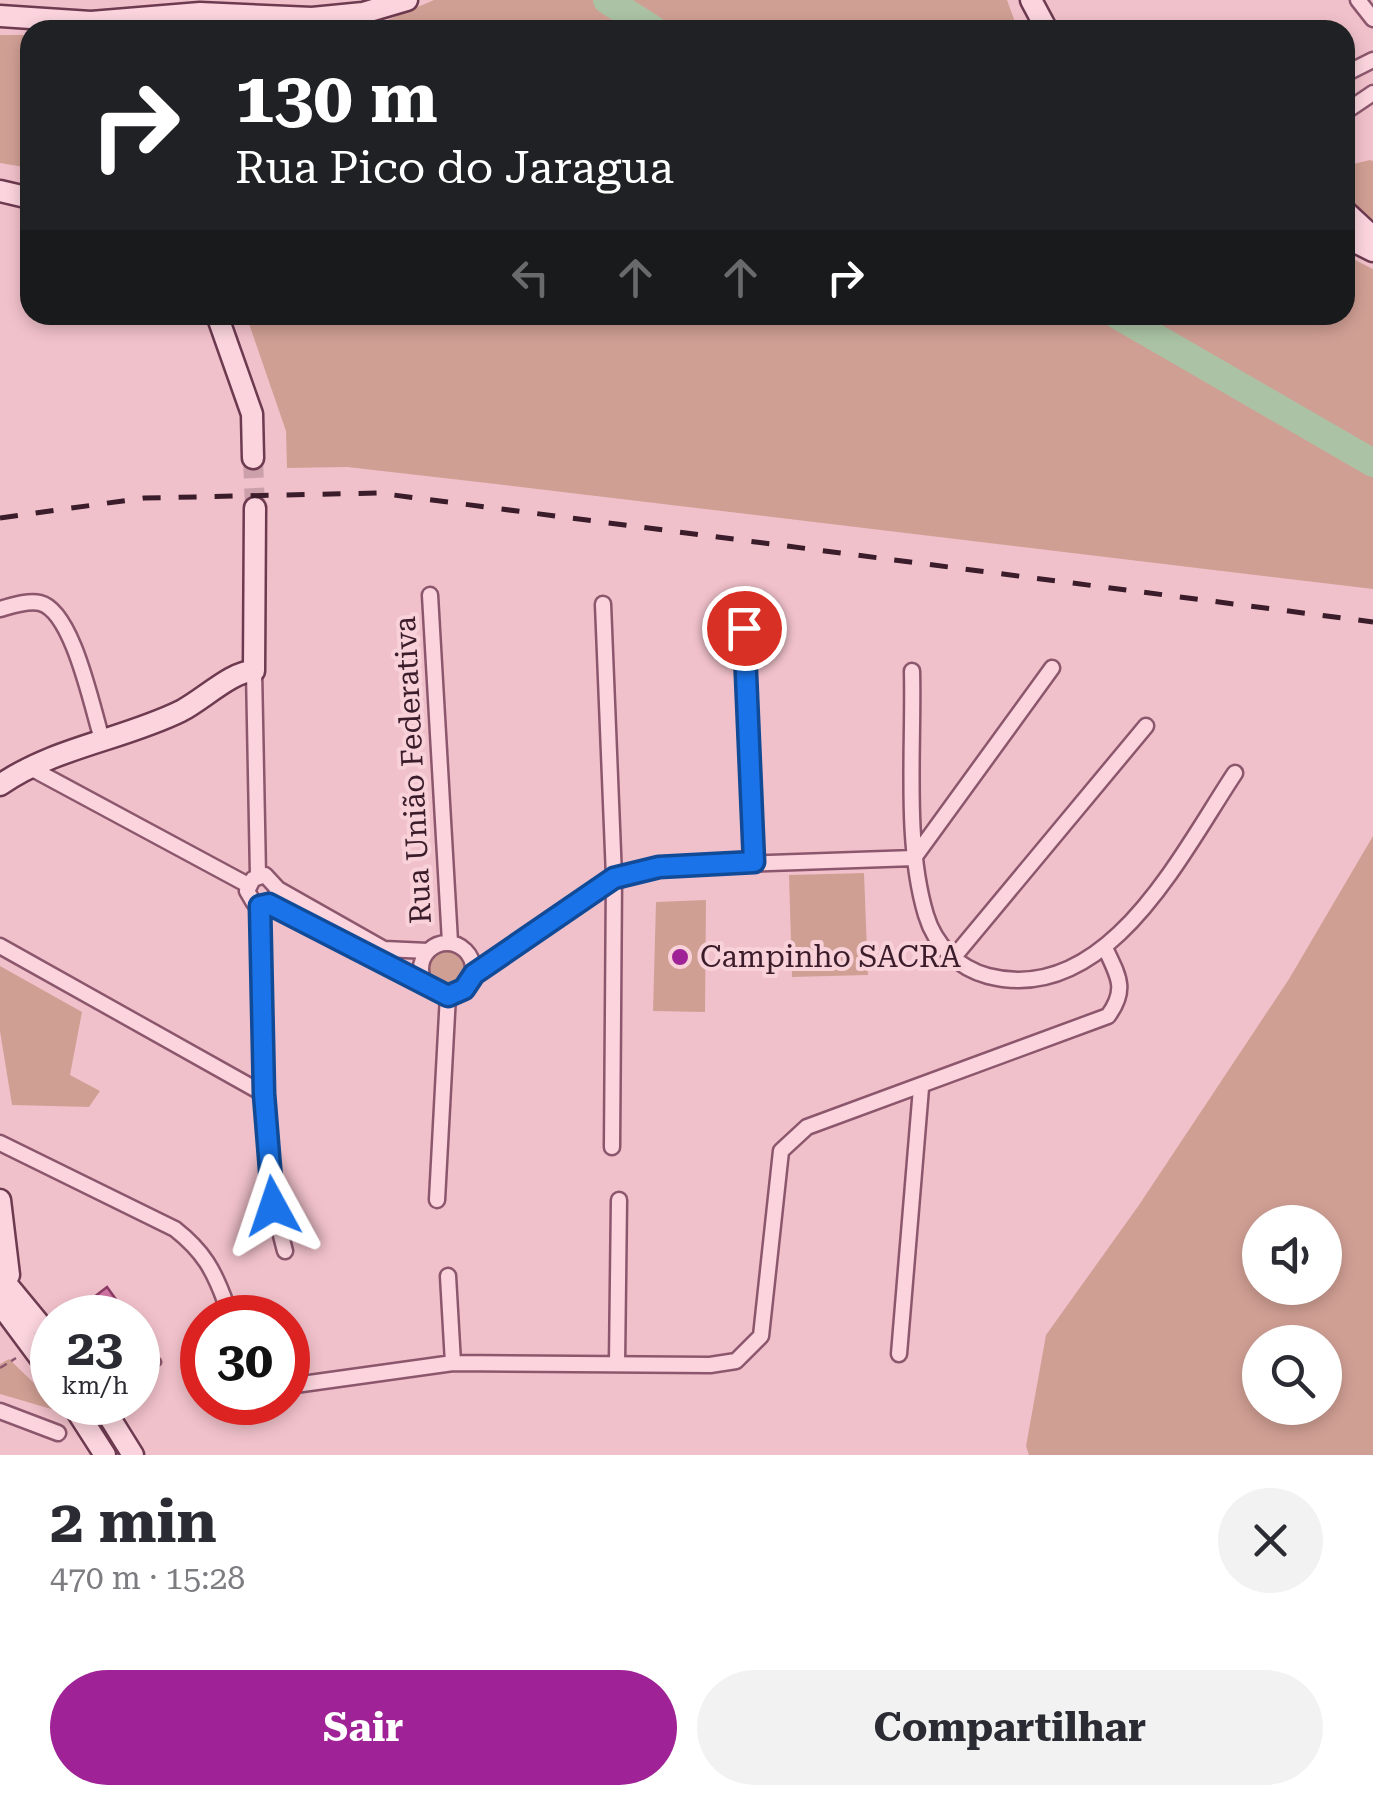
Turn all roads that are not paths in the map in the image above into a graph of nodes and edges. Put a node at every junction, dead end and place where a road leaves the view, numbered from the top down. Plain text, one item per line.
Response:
1 (408, 0) edge
2 (1358, 0) edge
3 (0, 16) edge
4 (1373, 19) edge
5 (61, 20) edge
6 (115, 20) edge
7 (221, 325) edge
8 (254, 458) tunnel mouth
9 (255, 508) tunnel mouth
10 (430, 595) dead end
11 (602, 604) dead end
12 (0, 609) edge
13 (744, 628) dead end
14 (1052, 668) dead end
15 (254, 670) junction
16 (912, 672) dead end
17 (1146, 726) dead end
18 (102, 739) junction
19 (27, 766) junction
20 (1235, 772) dead end
21 (0, 785) edge
22 (914, 858) junction
23 (754, 862) junction
24 (614, 878) junction
25 (253, 880) junction
26 (278, 889) junction
27 (265, 905) junction
28 (450, 942) junction
29 (0, 946) edge
30 (1106, 950) junction
31 (428, 951) junction
32 (953, 958) junction
33 (474, 974) junction
34 (425, 983) junction
35 (448, 996) junction
36 (921, 1088) junction
37 (264, 1094) junction
38 (0, 1144) edge
39 (612, 1147) dead end
40 (0, 1200) edge
41 (437, 1200) dead end
42 (619, 1200) dead end
43 (285, 1251) dead end
44 (8, 1254) junction
45 (448, 1276) dead end
46 (2, 1282) edge
47 (223, 1295) edge
48 (22, 1301) junction
49 (0, 1304) edge
50 (30, 1311) edge
51 (30, 1344) edge
52 (899, 1354) dead end
53 (617, 1362) junction
54 (453, 1363) junction
55 (310, 1383) edge
56 (0, 1411) edge
57 (86, 1425) edge
58 (115, 1425) edge
59 (58, 1432) dead end
60 (105, 1455) edge
61 (134, 1455) edge

1 - 6 street
2 - 4 street
3 - 5 street
7 - 8 street
9 - 15 street
10 - 28 street, Rua União Federativa
11 - 24 street
12 - 18 street
13 - 23 street
14 - 22 street
15 - 18 street
15 - 25 street
16 - 22 street
17 - 32 street
18 - 19 street
19 - 21 street
19 - 25 street
20 - 30 street
22 - 23 street
22 - 32 street
23 - 24 street
24 - 33 street
24 - 39 street
25 - 26 street
25 - 27 street
26 - 27 street
26 - 31 street
27 - 34 street
27 - 37 street
28 - 31 street
28 - 33 street
29 - 37 street
30 - 32 street
30 - 36 street
31 - 34 street
33 - 35 street
34 - 35 street
35 - 41 street
36 - 52 street
36 - 53 street
37 - 43 street
38 - 47 street
40 - 44 street
42 - 53 street
44 - 46 street
44 - 48 street
45 - 54 street
46 - 48 street
48 - 50 street
49 - 51 street
53 - 54 street
54 - 55 street
56 - 59 street
57 - 60 street
58 - 61 street

